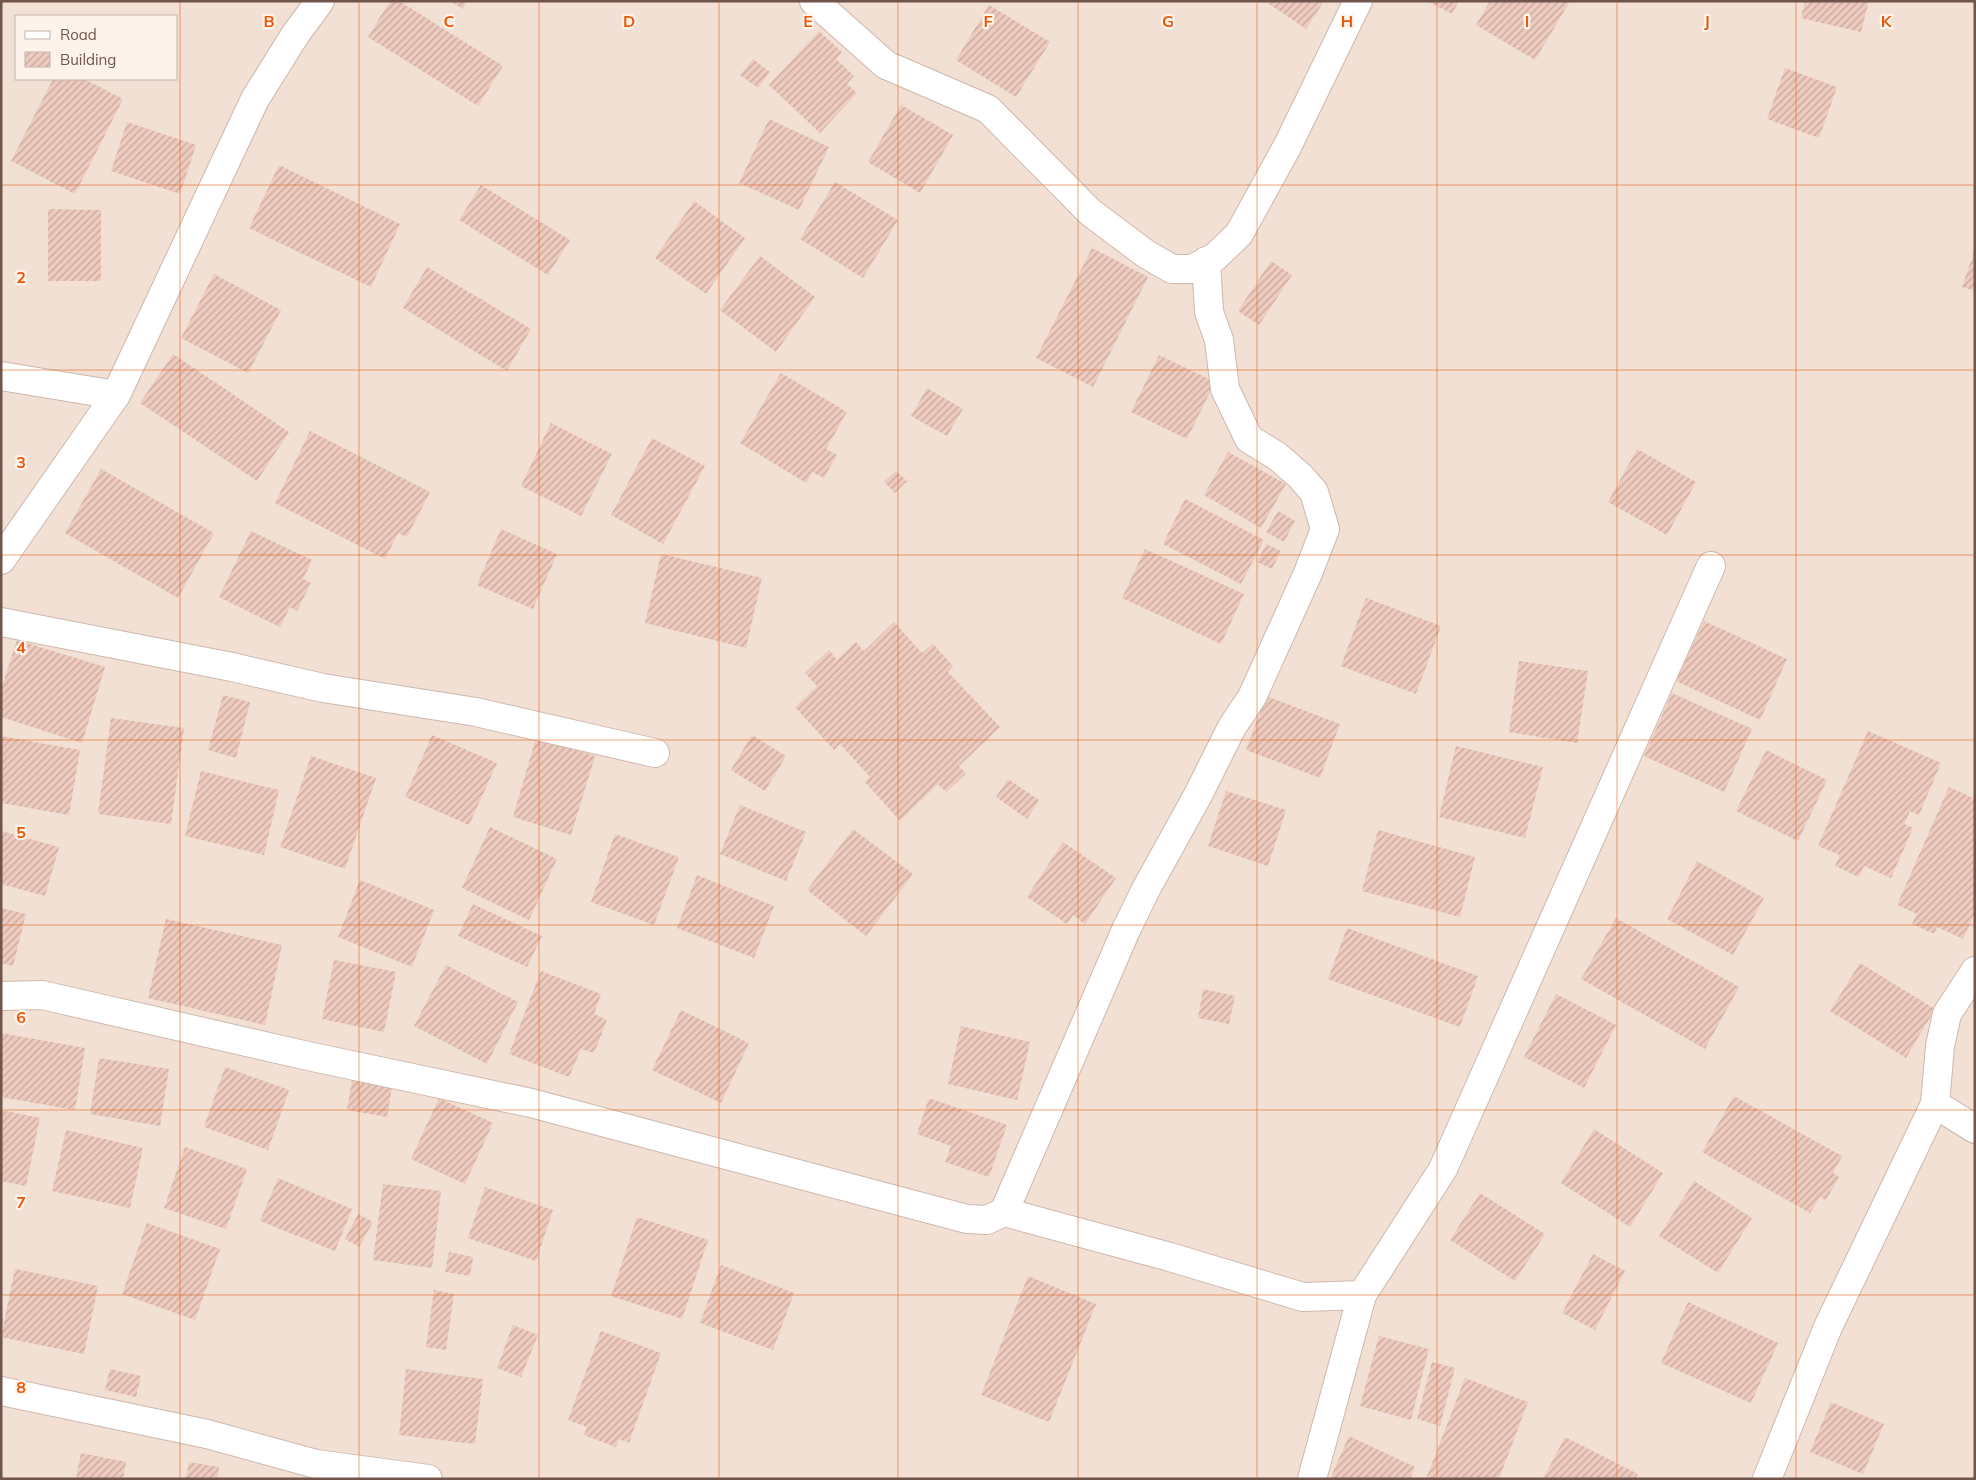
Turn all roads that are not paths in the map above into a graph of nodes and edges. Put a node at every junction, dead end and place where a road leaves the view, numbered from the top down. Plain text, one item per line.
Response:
1 (320, 1) edge
2 (814, 1) edge
3 (1358, 1) edge
4 (1206, 261) junction
5 (1, 376) edge
6 (116, 395) junction
7 (1, 560) edge
8 (1711, 566) dead end
9 (1, 622) edge
10 (655, 753) dead end
11 (1975, 972) edge
12 (1, 996) edge
13 (1935, 1104) junction
14 (1975, 1129) edge
15 (1004, 1212) junction
16 (1362, 1295) junction
17 (1, 1391) edge
18 (428, 1479) edge
19 (1312, 1479) edge
20 (1767, 1479) edge

1 - 6 street
2 - 4 street
3 - 4 street
4 - 15 street
5 - 6 street
6 - 7 street
8 - 16 street
9 - 10 street
11 - 13 street
12 - 15 street
13 - 14 street
13 - 20 street
15 - 16 street
16 - 19 street
17 - 18 street

